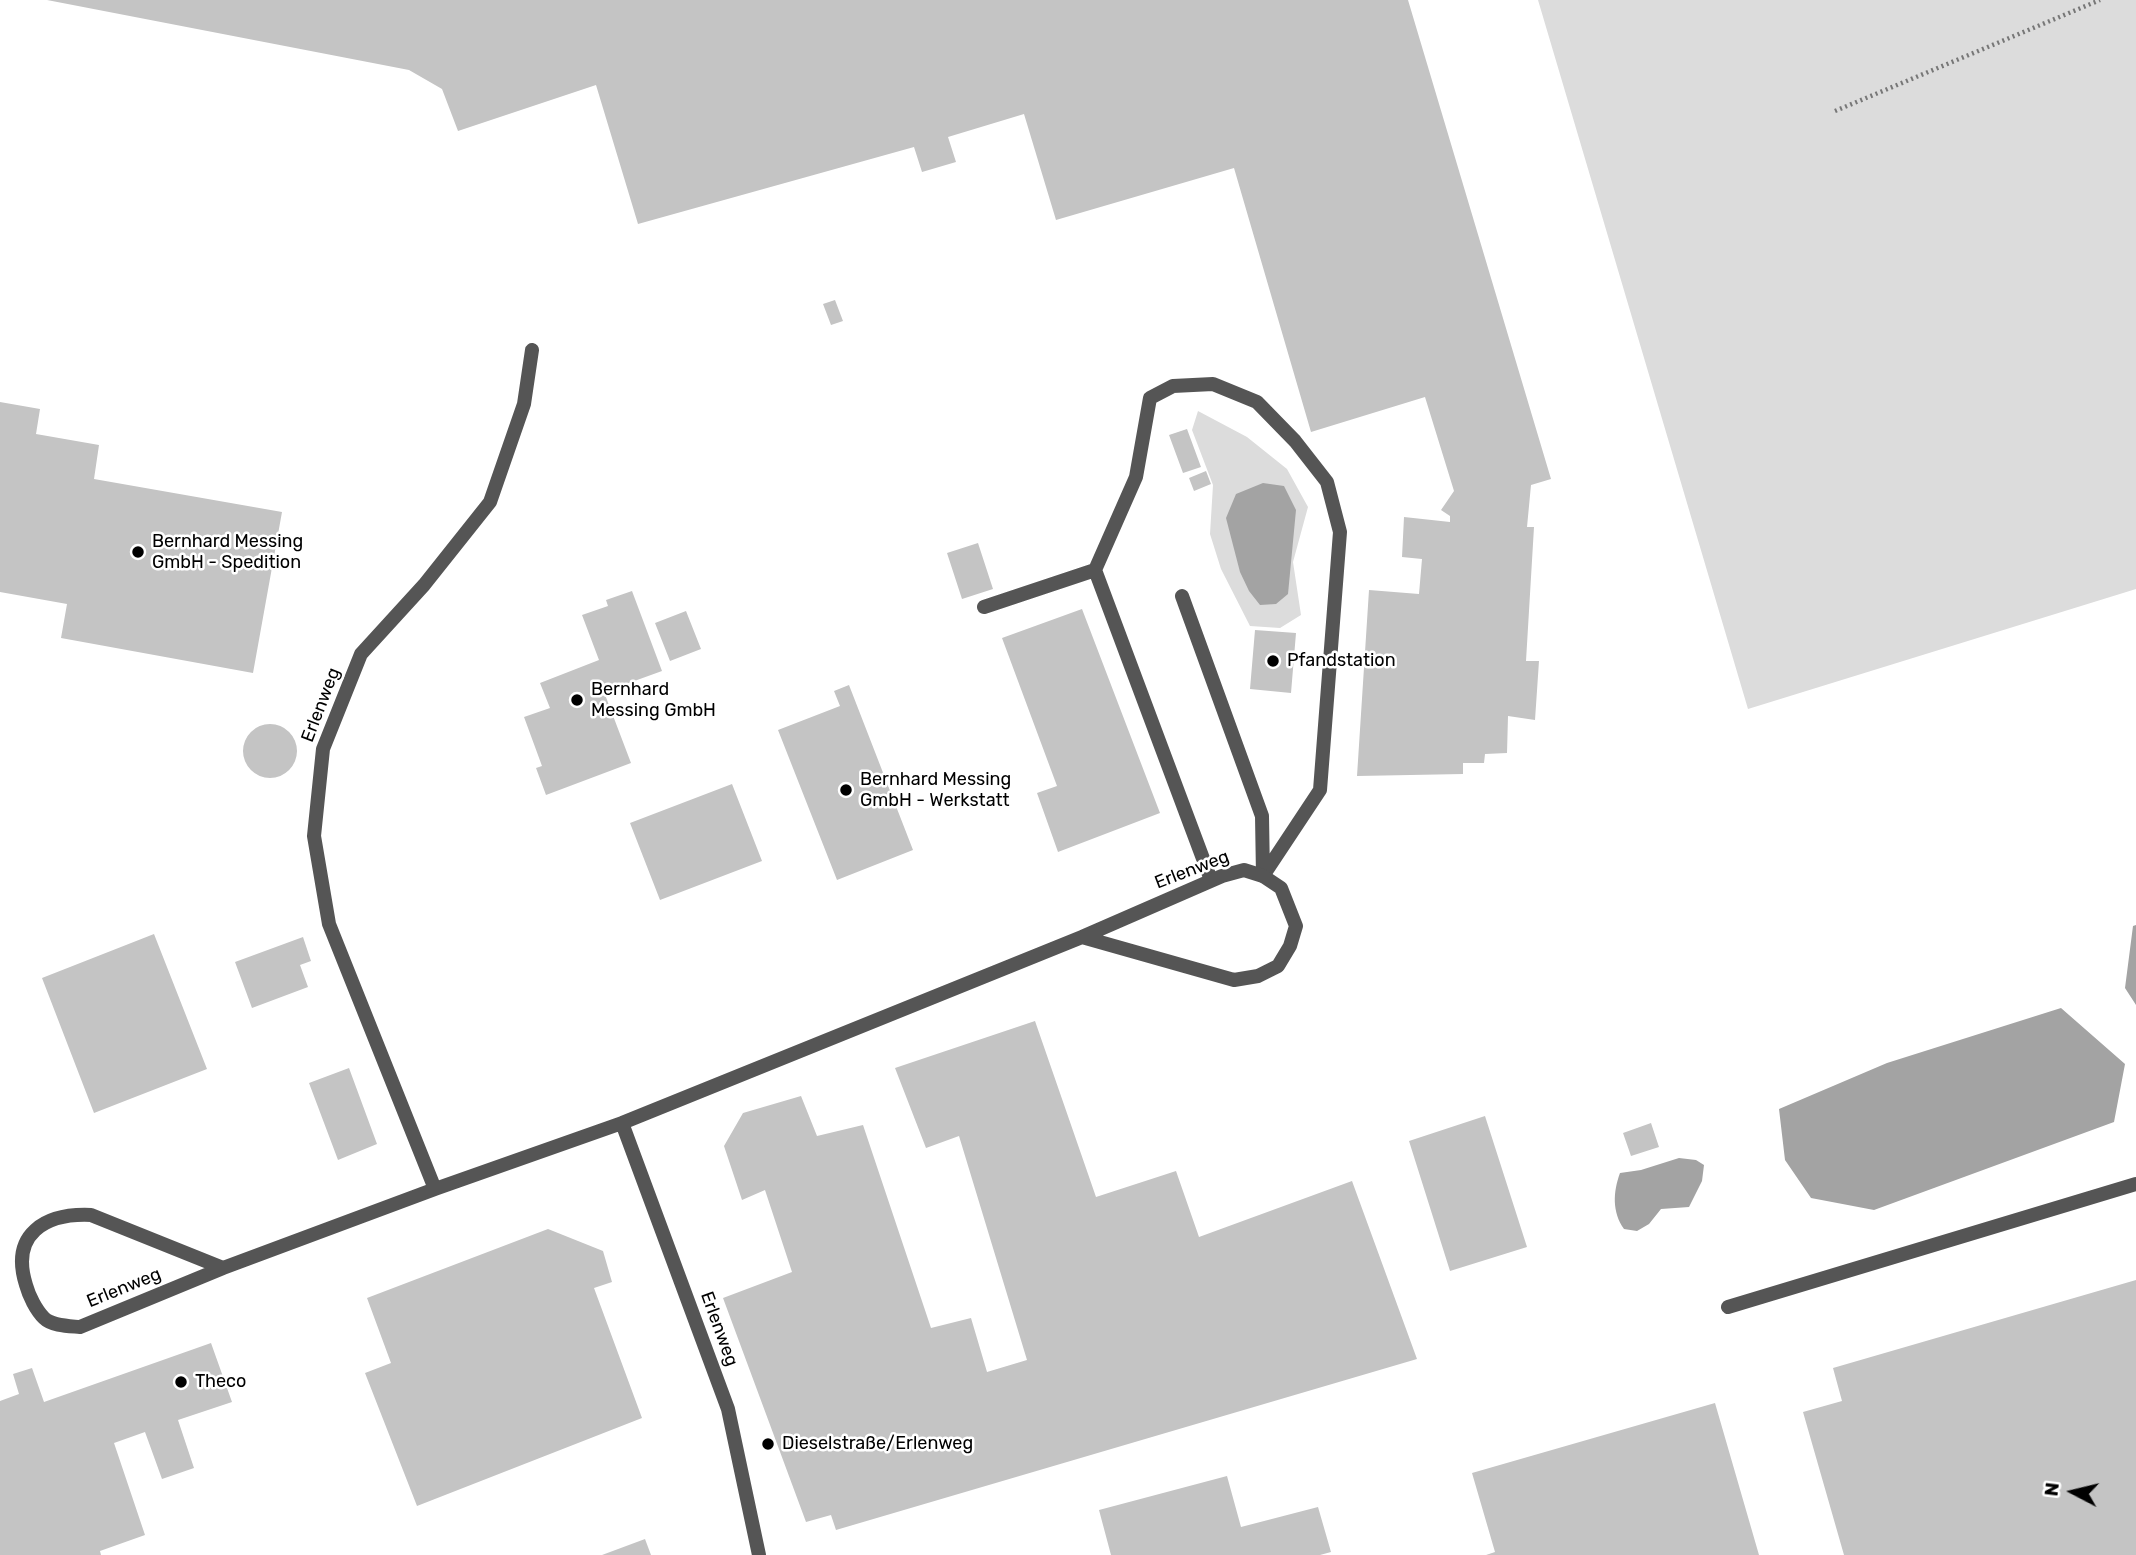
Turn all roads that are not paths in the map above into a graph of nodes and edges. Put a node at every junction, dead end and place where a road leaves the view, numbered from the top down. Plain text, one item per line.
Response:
1 (532, 351) dead end
2 (1095, 570) junction
3 (1182, 596) dead end
4 (984, 607) dead end
5 (1263, 876) junction
6 (1211, 880) junction
7 (1082, 937) junction
8 (622, 1123) junction
9 (2136, 1184) edge
10 (435, 1189) junction
11 (223, 1268) junction
12 (1728, 1307) dead end
13 (759, 1555) edge

1 - 10 street, Erlenweg
2 - 4 street
2 - 5 street
2 - 6 street
3 - 5 street
5 - 6 street, Erlenweg
5 - 7 street
6 - 7 street, Erlenweg
7 - 8 street, Erlenweg
8 - 10 street, Erlenweg
8 - 13 street, Erlenweg
9 - 12 street
10 - 11 street, Erlenweg
11 - 11 street, Erlenweg

